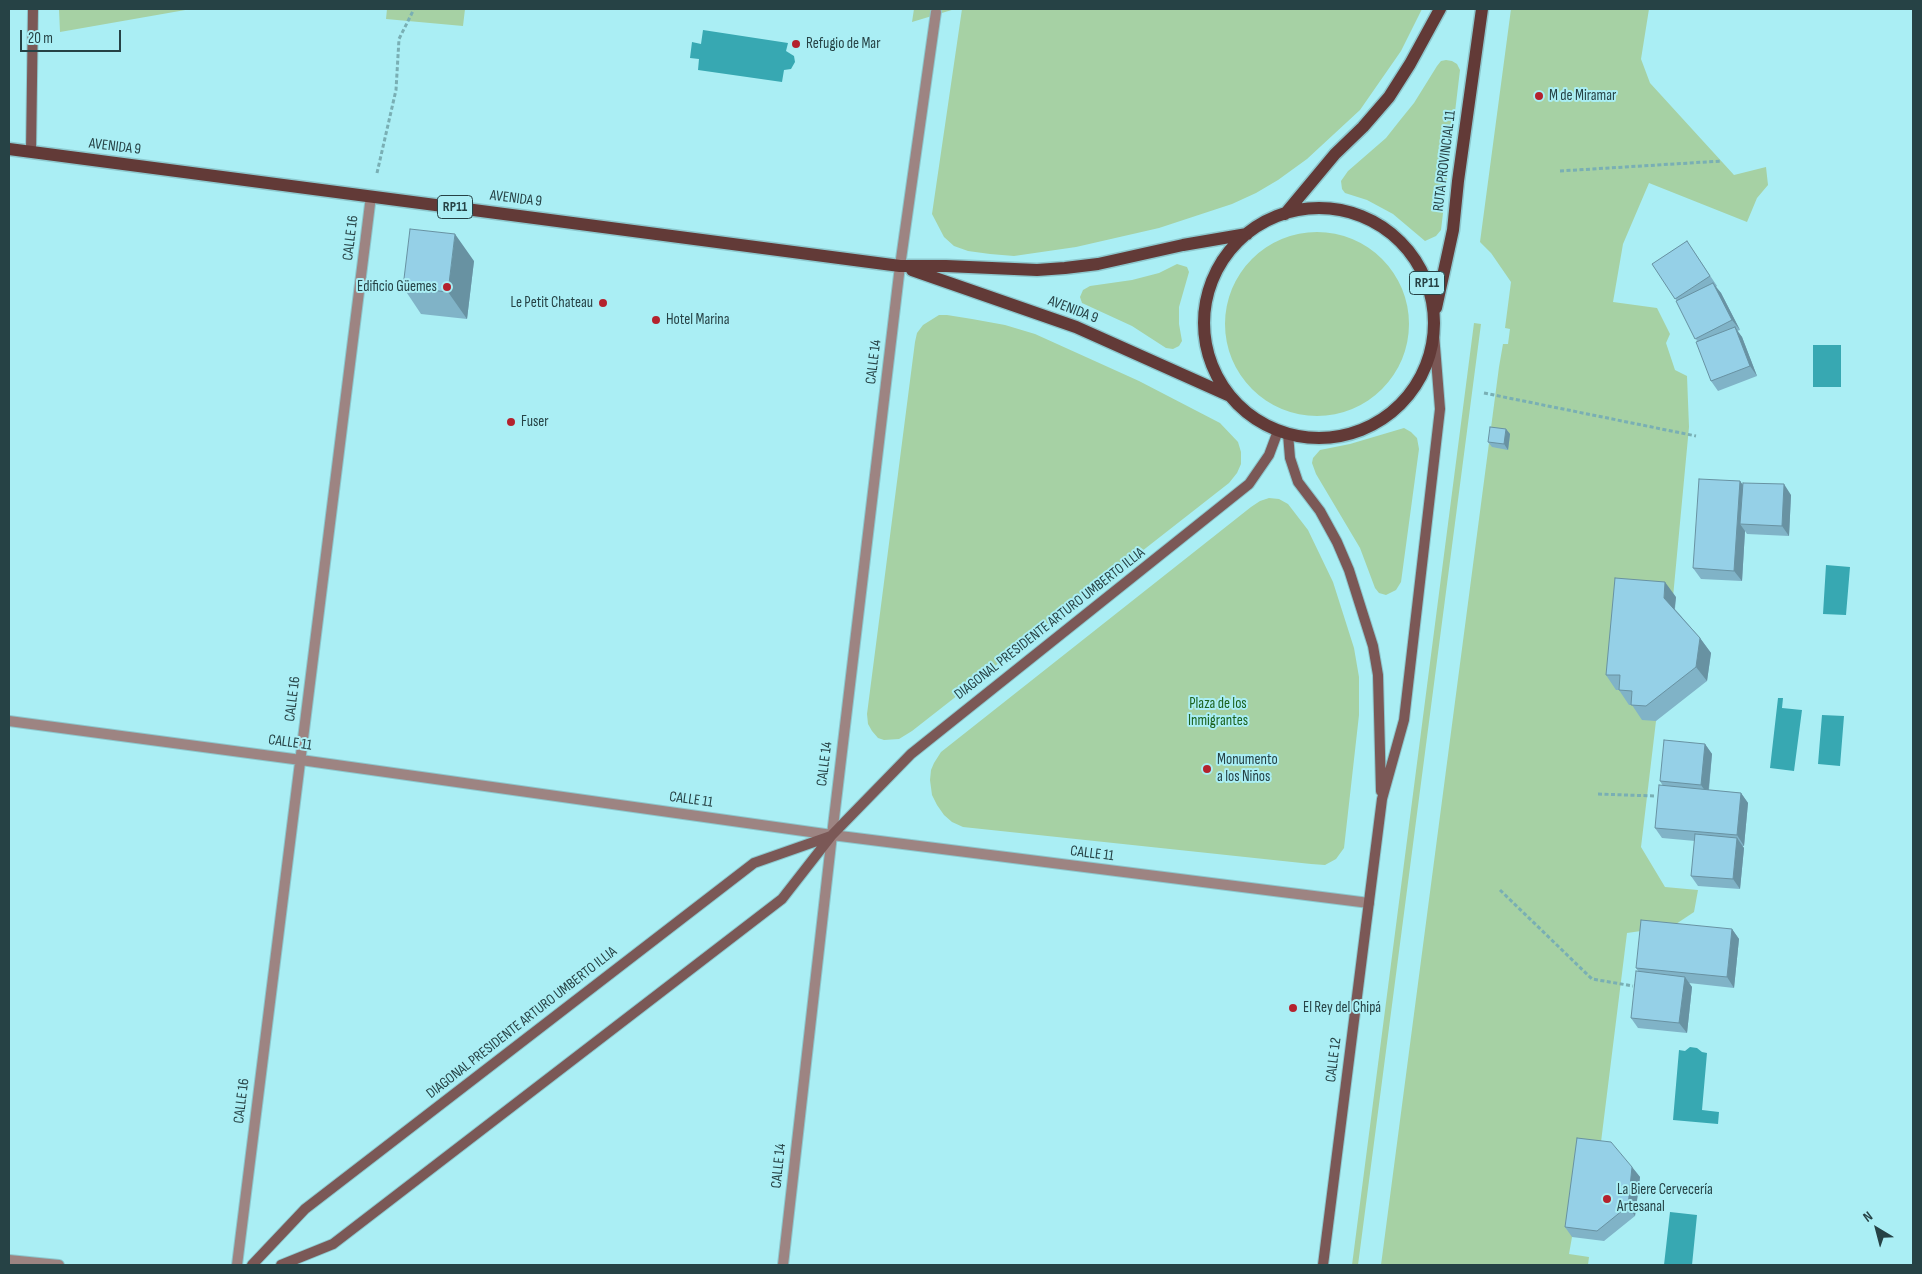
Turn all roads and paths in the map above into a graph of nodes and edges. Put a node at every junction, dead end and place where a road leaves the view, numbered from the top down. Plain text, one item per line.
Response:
1 (33, 9) edge
2 (414, 9) edge
3 (1440, 9) edge
4 (1482, 9) edge
5 (936, 12) dead end
6 (9, 149) edge
7 (31, 152) junction
8 (1722, 161) dead end
9 (1560, 171) dead end
10 (371, 196) junction
11 (1285, 214) junction
12 (1247, 234) junction
13 (900, 266) junction
14 (1434, 316) junction
15 (1434, 334) junction
16 (1484, 393) dead end
17 (1229, 395) junction
18 (1283, 432) junction
19 (1696, 436) dead end
20 (9, 721) edge
21 (300, 760) junction
22 (1598, 794) dead end
23 (1654, 796) dead end
24 (1382, 799) junction
25 (832, 835) junction
26 (1500, 890) dead end
27 (1369, 904) junction
28 (1633, 986) edge
29 (9, 1260) edge
30 (59, 1265) edge
31 (237, 1265) edge
32 (252, 1265) edge
33 (281, 1265) edge
34 (783, 1265) edge
35 (1323, 1265) edge

1 - 7 main road
2 - 10 path
3 - 11 main road, RP11
4 - 14 main road, RUTA PROVINCIAL 11 / RP11
5 - 13 street, CALLE 14
6 - 7 main road, AVENIDA 9 / RP11
7 - 10 main road, AVENIDA 9 / RP11
8 - 9 path
10 - 13 main road, AVENIDA 9 / RP11
10 - 21 street, CALLE 16
11 - 12 main road, RP11
11 - 14 main road, RP11
12 - 13 main road, AVENIDA 9 / RP11
12 - 17 main road, RP11
13 - 17 main road, AVENIDA 9 / RP11
13 - 25 street, CALLE 14
14 - 15 main road, RP11
15 - 18 main road, RP11
15 - 24 main road
16 - 19 path
17 - 18 main road, RP11
18 - 24 main road
18 - 25 main road, DIAGONAL PRESIDENTE ARTURO UMBERTO ILLIA
20 - 21 street, CALLE 11
21 - 25 street, CALLE 11
21 - 31 street, CALLE 16
22 - 23 path
24 - 27 main road, CALLE 12
25 - 27 street, CALLE 11
25 - 32 main road, DIAGONAL PRESIDENTE ARTURO UMBERTO ILLIA
25 - 33 main road, DIAGONAL PRESIDENTE ARTURO UMBERTO ILLIA
25 - 34 street, CALLE 14
26 - 28 path
27 - 35 main road, CALLE 12
29 - 30 street

